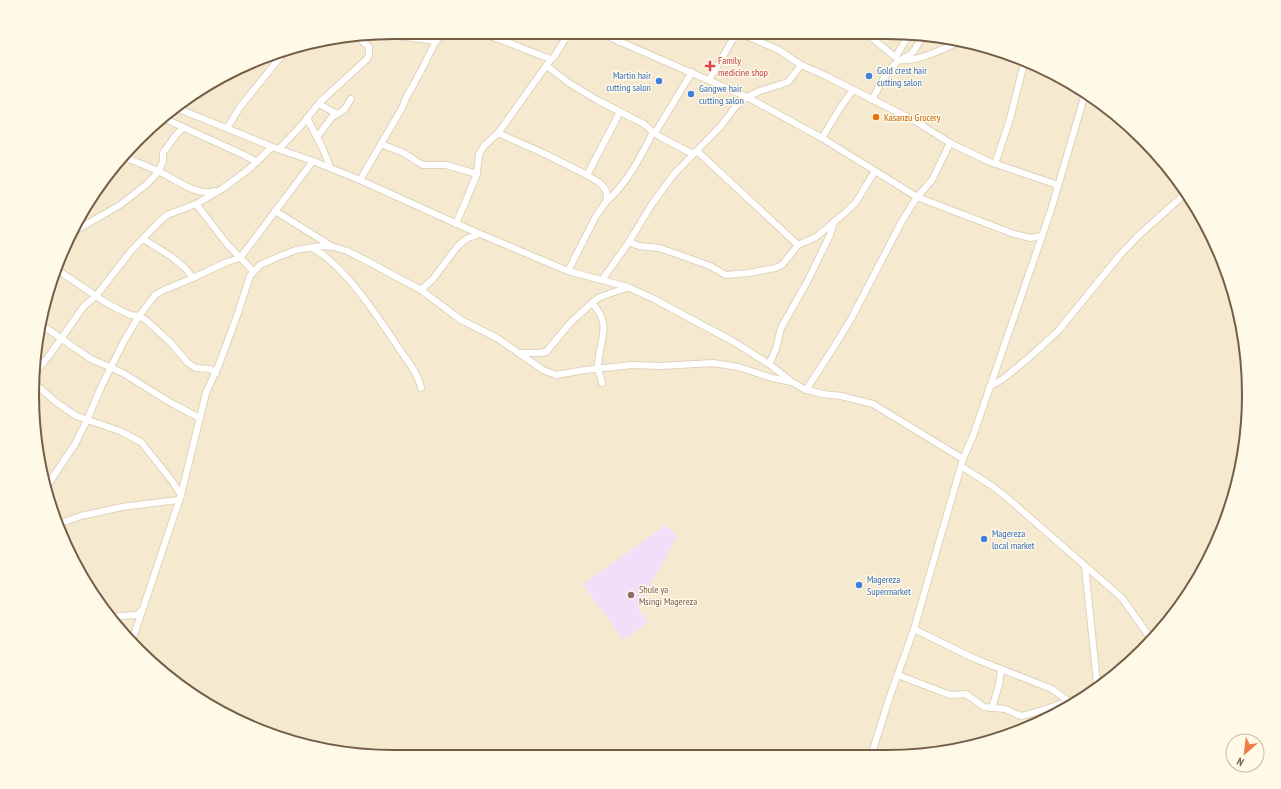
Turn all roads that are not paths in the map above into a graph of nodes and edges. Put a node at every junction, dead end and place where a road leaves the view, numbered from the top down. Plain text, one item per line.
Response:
1 (421, 39) edge
2 (500, 39) edge
3 (564, 39) edge
4 (613, 39) edge
5 (620, 39) edge
6 (733, 39) edge
7 (754, 39) edge
8 (873, 39) edge
9 (907, 40) edge
10 (362, 41) edge
11 (436, 41) joint
12 (919, 41) edge
13 (619, 42) junction
14 (952, 45) edge
15 (279, 58) edge
16 (898, 58) junction
17 (551, 59) junction
18 (547, 66) junction
19 (802, 66) junction
20 (1023, 66) edge
21 (692, 72) junction
22 (710, 80) junction
23 (853, 90) junction
24 (747, 98) junction
25 (351, 99) dead end
26 (1084, 99) edge
27 (872, 100) junction
28 (319, 104) junction
29 (181, 110) edge
30 (620, 112) junction
31 (337, 114) junction
32 (307, 118) junction
33 (168, 120) edge
34 (183, 128) junction
35 (227, 128) junction
36 (654, 132) junction
37 (498, 133) junction
38 (317, 137) junction
39 (822, 138) junction
40 (950, 143) junction
41 (381, 144) junction
42 (272, 147) junction
43 (279, 149) junction
44 (695, 152) junction
45 (128, 159) edge
46 (313, 161) junction
47 (257, 162) junction
48 (995, 164) junction
49 (330, 167) junction
50 (159, 171) junction
51 (875, 171) junction
52 (477, 174) junction
53 (587, 175) junction
54 (360, 180) junction
55 (1058, 185) junction
56 (222, 189) junction
57 (918, 197) junction
58 (1182, 197) edge
59 (606, 202) junction
60 (196, 204) junction
61 (275, 212) junction
62 (834, 222) junction
63 (456, 224) junction
64 (82, 226) edge
65 (479, 234) junction
66 (1041, 236) junction
67 (143, 239) junction
68 (629, 242) junction
69 (798, 245) junction
70 (334, 247) junction
71 (312, 248) junction
72 (240, 258) junction
73 (254, 271) junction
74 (568, 271) junction
75 (61, 272) edge
76 (193, 278) junction
77 (602, 280) junction
78 (628, 288) junction
79 (421, 290) junction
80 (96, 296) junction
81 (592, 303) junction
82 (139, 316) junction
83 (46, 328) edge
84 (61, 337) junction
85 (518, 353) junction
86 (769, 364) junction
87 (40, 366) edge
88 (598, 368) junction
89 (110, 369) junction
90 (216, 373) junction
91 (792, 382) junction
92 (602, 383) dead end
93 (39, 387) edge
94 (989, 387) junction
95 (421, 388) dead end
96 (806, 390) junction
97 (200, 418) junction
98 (87, 420) junction
99 (963, 459) junction
100 (961, 466) junction
101 (50, 482) edge
102 (179, 497) junction
103 (63, 522) edge
104 (1085, 566) junction
105 (144, 607) junction
106 (117, 617) edge
107 (914, 629) junction
108 (1149, 635) edge
109 (134, 636) edge
110 (1001, 669) junction
111 (898, 676) junction
112 (1097, 681) edge
113 (1067, 700) edge
114 (1060, 704) edge
115 (992, 708) junction
116 (873, 750) edge

1 - 11 street
2 - 17 street
3 - 17 street
4 - 13 street
5 - 13 street
6 - 22 street
7 - 19 street
8 - 16 street
9 - 16 street
10 - 28 street
11 - 41 street
12 - 16 street
13 - 21 street
14 - 16 street
15 - 35 street
16 - 27 street
17 - 18 street
18 - 30 street
18 - 37 street
19 - 23 street
19 - 24 street
20 - 48 street
21 - 22 street
21 - 36 street
22 - 24 street
23 - 27 street
23 - 39 street
24 - 39 street
24 - 44 street
25 - 31 street
26 - 55 street
27 - 40 street
28 - 31 street
28 - 32 street
29 - 35 street
30 - 36 street
30 - 53 street
31 - 38 street
32 - 38 street
32 - 43 street
33 - 34 street
34 - 47 street
34 - 50 street
35 - 42 street
36 - 44 street
36 - 59 street
37 - 52 street
37 - 53 street
38 - 49 street
39 - 51 street
40 - 48 street
40 - 57 street
41 - 52 street
41 - 54 street
42 - 43 street
42 - 47 street
43 - 46 street
44 - 68 street
44 - 69 street
45 - 50 street
46 - 49 street
46 - 61 street
47 - 56 street
48 - 55 street
49 - 54 street
50 - 56 street
50 - 64 street
51 - 57 street
51 - 62 street
52 - 63 street
53 - 59 street
54 - 63 street
55 - 66 street
56 - 60 street
57 - 66 street
57 - 96 street
58 - 94 street
59 - 74 street
60 - 67 street
60 - 72 street
61 - 70 street
61 - 72 street
62 - 69 street
62 - 86 street
63 - 65 street
65 - 74 street
65 - 79 street
66 - 94 street
67 - 76 street
67 - 80 street
68 - 69 street
68 - 77 street
70 - 71 street
70 - 79 street
71 - 73 street
71 - 95 street
72 - 73 street
72 - 76 street
73 - 90 street
74 - 77 street
75 - 80 street
76 - 82 street
77 - 78 street
78 - 81 street
78 - 86 street
79 - 85 street
80 - 82 street
80 - 84 street
81 - 85 street
81 - 88 street
82 - 89 street
82 - 90 street
83 - 84 street
84 - 87 street
84 - 89 street
85 - 88 street
86 - 91 street
88 - 91 street
88 - 92 street
89 - 97 street
89 - 98 street
90 - 97 street
91 - 96 street
93 - 98 street
94 - 99 street
96 - 99 street
97 - 102 street
98 - 101 street
98 - 102 street
99 - 100 street
100 - 104 street
100 - 107 street
102 - 103 street
102 - 105 street
104 - 108 street
104 - 112 street
105 - 106 street
105 - 109 street
107 - 110 street
107 - 111 street
110 - 113 street
110 - 115 street
111 - 115 street
111 - 116 street
114 - 115 street

